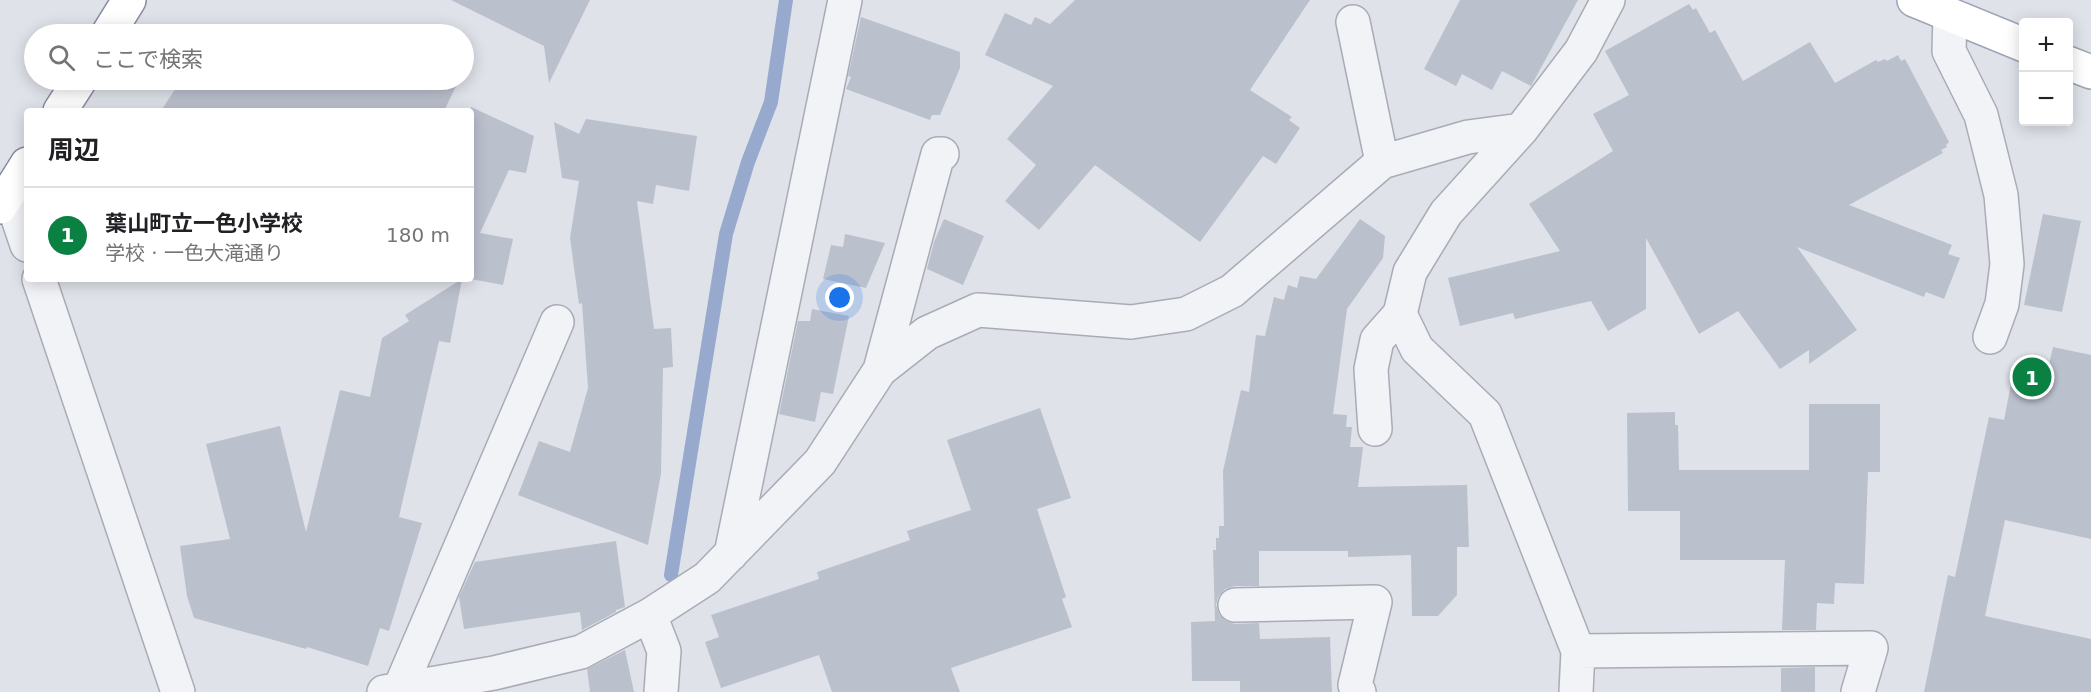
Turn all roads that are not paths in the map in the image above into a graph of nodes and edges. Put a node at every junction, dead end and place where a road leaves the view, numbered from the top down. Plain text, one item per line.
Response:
1 (129, 0) edge
2 (845, 0) edge
3 (1608, 0) edge
4 (1914, 0) edge
5 (1950, 15) junction
6 (1353, 22) dead end
7 (114, 24) edge
8 (2019, 43) edge
9 (2073, 65) edge
10 (2091, 72) edge
11 (74, 90) edge
12 (62, 108) edge
13 (1521, 130) junction
14 (942, 154) dead end
15 (1382, 162) junction
16 (24, 169) edge
17 (5, 199) edge
18 (24, 238) edge
19 (40, 282) edge
20 (1400, 314) junction
21 (557, 322) dead end
22 (1990, 337) dead end
23 (880, 370) junction
24 (1375, 429) dead end
25 (731, 554) junction
26 (1235, 605) dead end
27 (650, 615) junction
28 (1578, 651) junction
29 (496, 683) edge
30 (392, 690) edge
31 (178, 692) edge
32 (661, 692) edge
33 (1359, 692) edge
34 (1576, 692) edge
35 (1858, 692) edge

1 - 7 main road
2 - 25 street
3 - 13 street
4 - 5 main road
5 - 8 main road
5 - 22 street
6 - 15 street
9 - 10 main road
11 - 12 main road
13 - 15 street
13 - 20 street
14 - 23 street
15 - 23 street
16 - 17 main road
17 - 18 street
19 - 31 street
20 - 24 street
20 - 28 street
21 - 30 street
23 - 25 street
25 - 27 street
26 - 33 street
27 - 29 street
27 - 32 street
28 - 34 street
28 - 35 street
29 - 30 street

